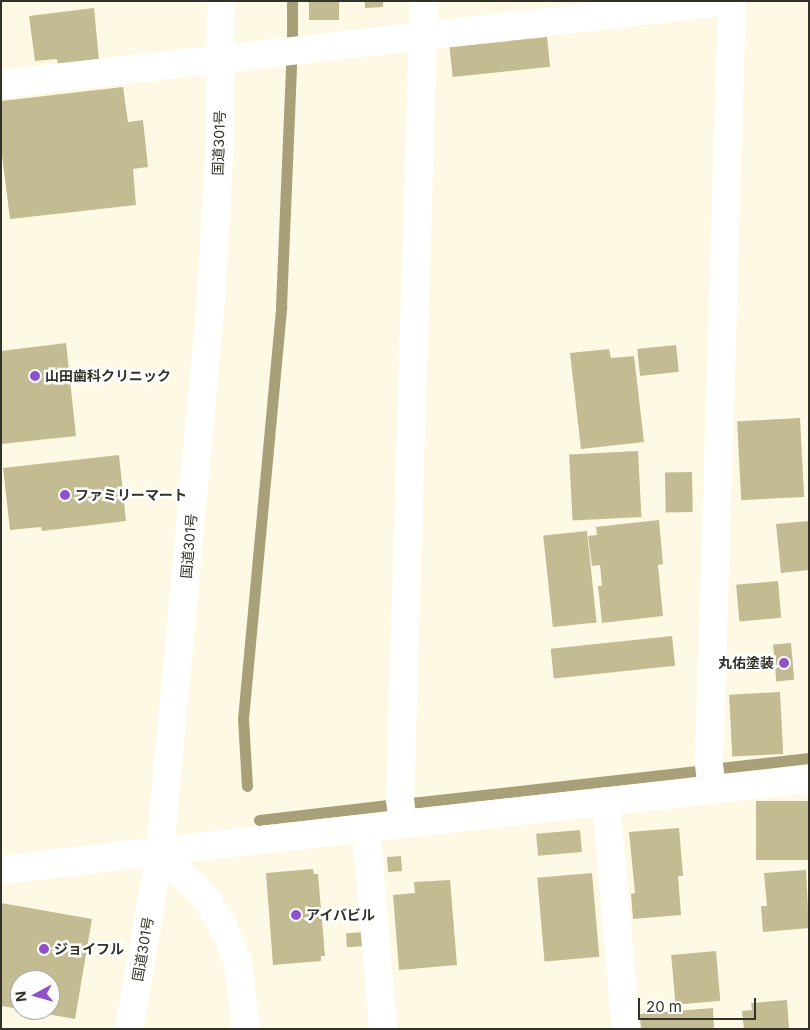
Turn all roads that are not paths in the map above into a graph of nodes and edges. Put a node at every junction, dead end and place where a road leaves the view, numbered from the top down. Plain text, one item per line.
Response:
1 (221, 1) edge
2 (424, 1) edge
3 (731, 1) edge
4 (423, 36) junction
5 (220, 59) junction
6 (1, 84) edge
7 (809, 779) edge
8 (712, 790) junction
9 (606, 801) junction
10 (403, 824) junction
11 (366, 828) junction
12 (160, 851) junction
13 (1, 870) edge
14 (129, 1029) edge
15 (246, 1029) edge
16 (383, 1029) edge
17 (626, 1029) edge

1 - 5 main road, 国道301号
2 - 4 main road
3 - 4 main road
3 - 8 main road
4 - 5 main road
4 - 10 main road
5 - 6 main road
5 - 12 main road, 国道301号
7 - 8 main road
8 - 9 main road
9 - 10 main road
9 - 17 main road
10 - 11 main road
11 - 12 main road
11 - 16 main road
12 - 13 main road
12 - 14 main road, 国道301号
12 - 15 main road

